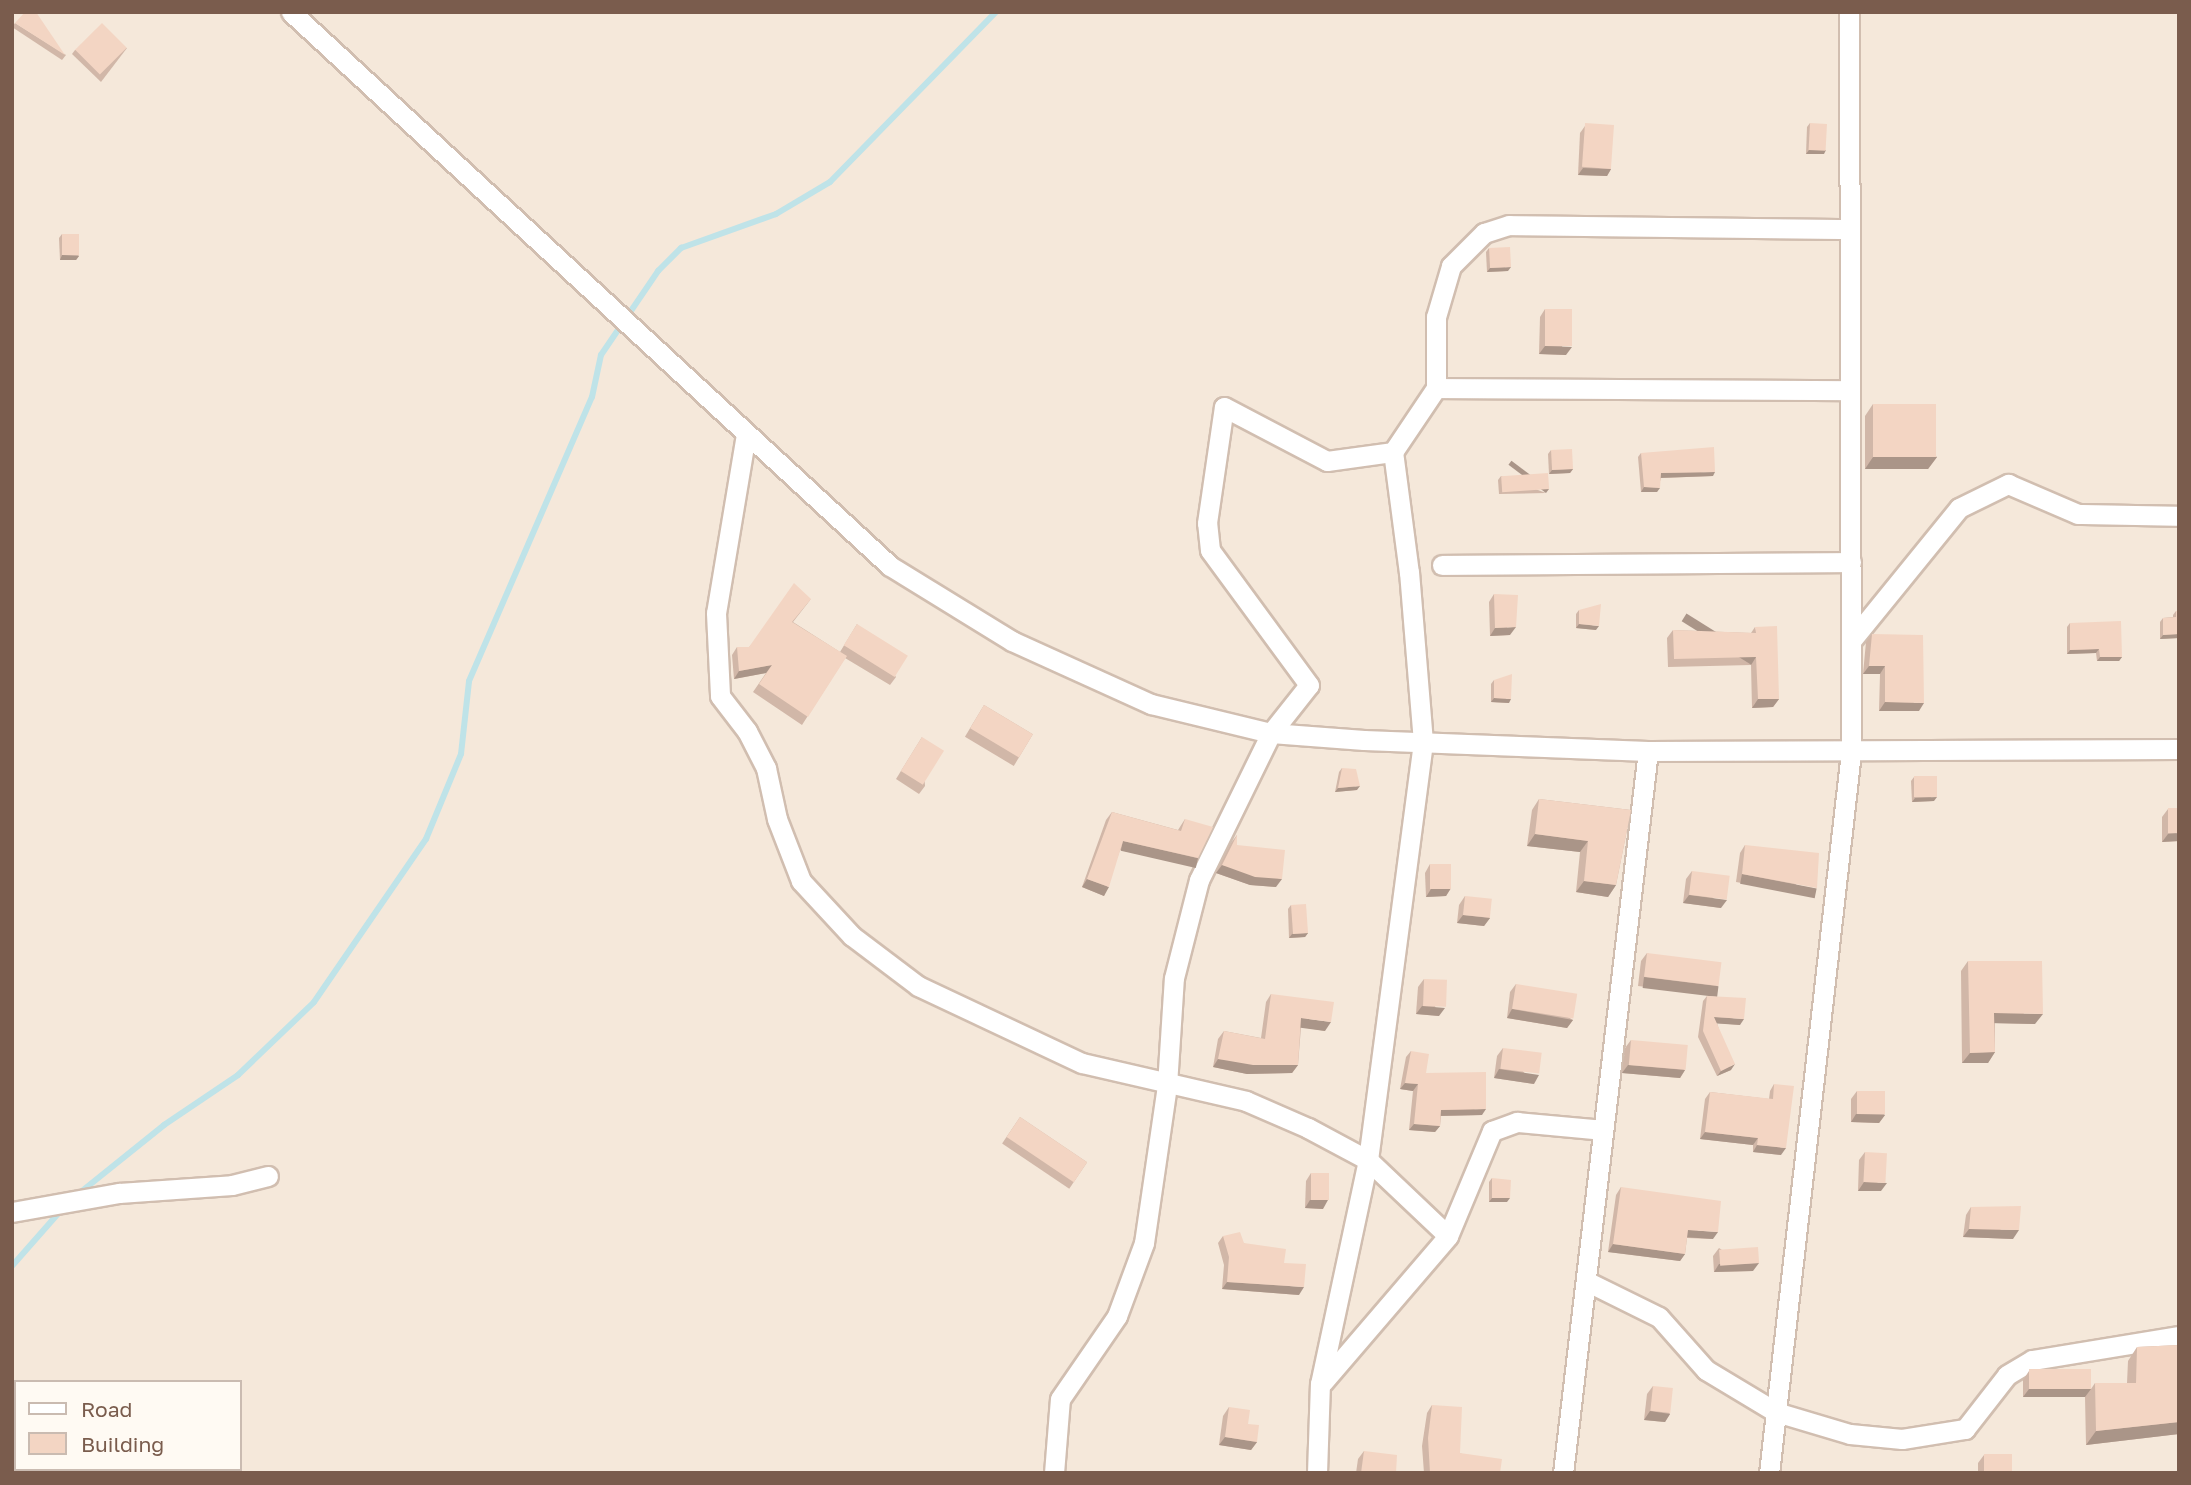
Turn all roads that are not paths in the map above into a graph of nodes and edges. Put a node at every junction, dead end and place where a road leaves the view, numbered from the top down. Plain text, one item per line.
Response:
1 (292, 12) edge
2 (1849, 12) edge
3 (1850, 229) junction
4 (1436, 387) junction
5 (1850, 390) junction
6 (746, 434) junction
7 (1393, 452) junction
8 (2179, 516) edge
9 (1851, 562) junction
10 (1442, 565) dead end
11 (1851, 641) junction
12 (1271, 733) junction
13 (1423, 743) junction
14 (2179, 748) edge
15 (1648, 751) junction
16 (1852, 752) junction
17 (1167, 1085) junction
18 (1603, 1130) junction
19 (1368, 1160) junction
20 (268, 1176) dead end
21 (12, 1212) edge
22 (1448, 1236) junction
23 (1586, 1281) junction
24 (2179, 1336) edge
25 (1320, 1384) junction
26 (1776, 1412) junction
27 (1054, 1473) edge
28 (1317, 1473) edge
29 (1563, 1473) edge
30 (1769, 1473) edge

1 - 6 street
2 - 3 street
3 - 4 street
3 - 5 street
4 - 5 street
4 - 7 street
5 - 9 street
6 - 12 street
6 - 17 street
7 - 12 street
7 - 13 street
8 - 11 street
9 - 10 street
9 - 11 street
11 - 16 street
12 - 13 street
12 - 17 street
13 - 15 street
13 - 19 street
14 - 16 street
15 - 16 street
15 - 18 street
16 - 26 street
17 - 19 street
17 - 27 street
18 - 22 street
18 - 23 street
19 - 22 street
19 - 25 street
20 - 21 street
22 - 25 street
23 - 26 street
23 - 29 street
24 - 26 street
25 - 28 street
26 - 30 street

